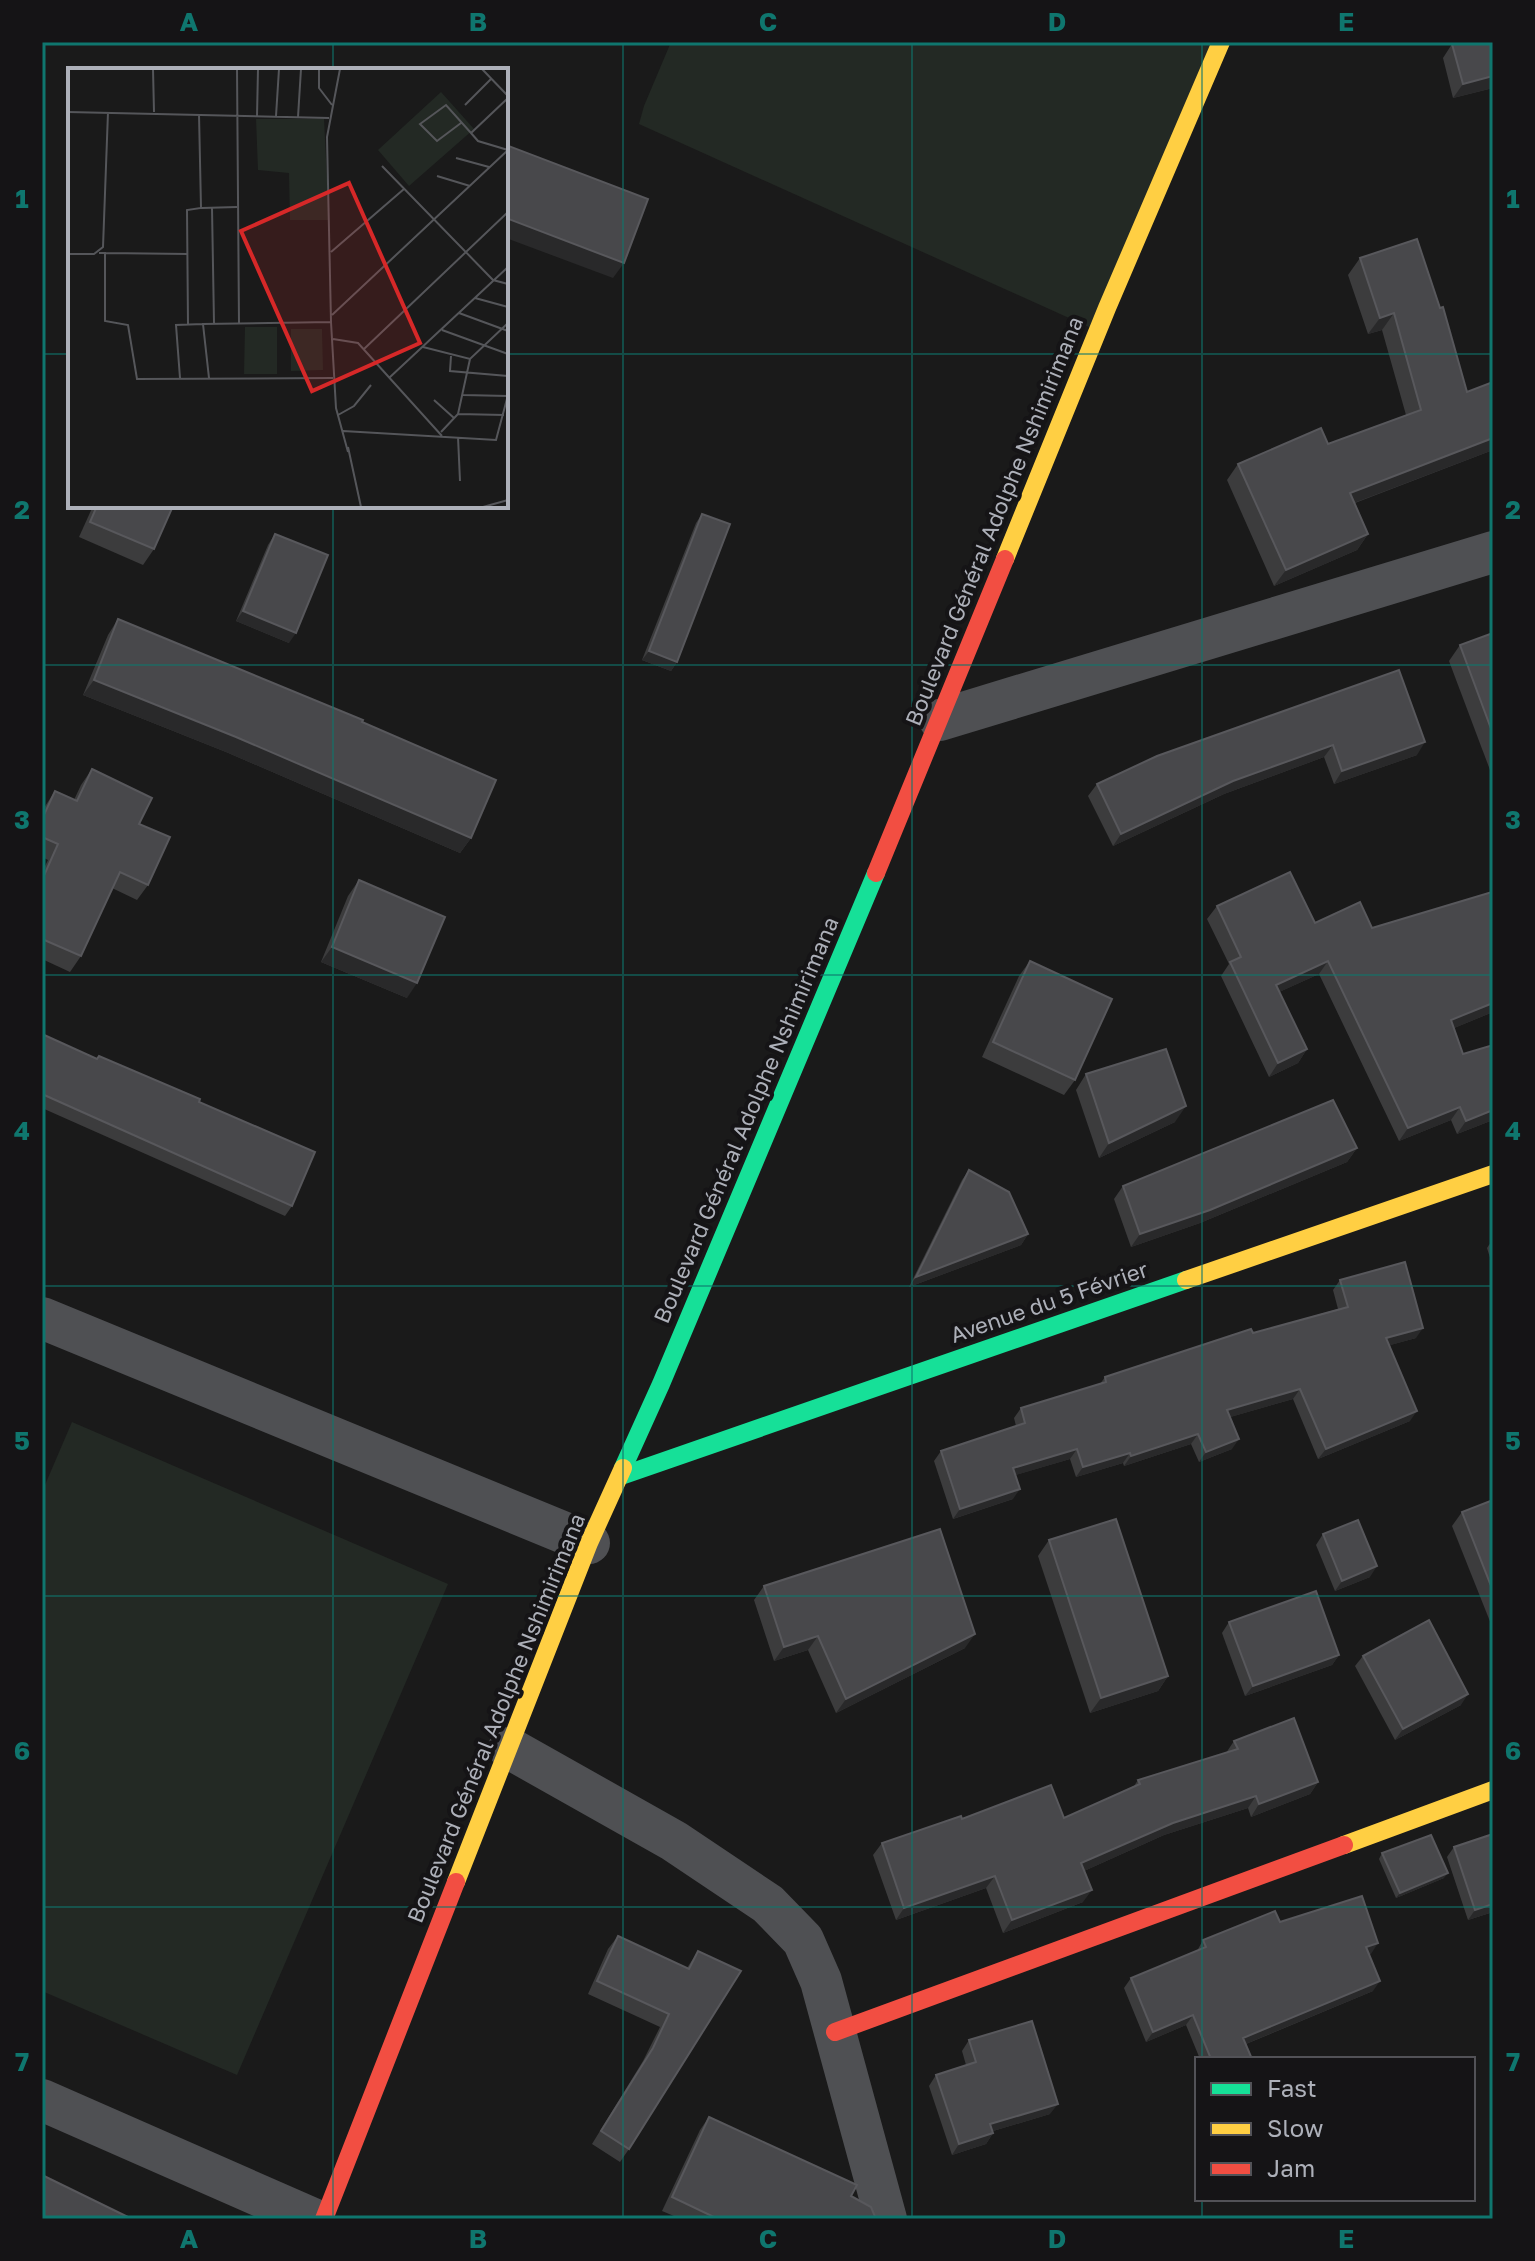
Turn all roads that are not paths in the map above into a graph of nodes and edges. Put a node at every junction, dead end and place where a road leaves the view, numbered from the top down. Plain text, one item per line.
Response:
1 (1221, 42) edge
2 (1493, 552) edge
3 (940, 720) junction
4 (1493, 1174) edge
5 (42, 1318) edge
6 (621, 1476) junction
7 (589, 1543) junction
8 (509, 1748) junction
9 (1493, 1790) edge
10 (835, 2032) junction
11 (42, 2100) edge
12 (313, 2219) edge
13 (324, 2219) edge
14 (886, 2219) edge

1 - 3 main road, Boulevard Général Adolphe Nshimirimana
2 - 3 street
3 - 6 main road, Boulevard Général Adolphe Nshimirimana
4 - 6 main road, Avenue du 5 Février
5 - 7 street
6 - 7 main road, Boulevard Général Adolphe Nshimirimana
7 - 8 main road, Boulevard Général Adolphe Nshimirimana
8 - 10 street
8 - 13 main road, Boulevard Général Adolphe Nshimirimana
9 - 10 main road
10 - 14 street
11 - 12 street

